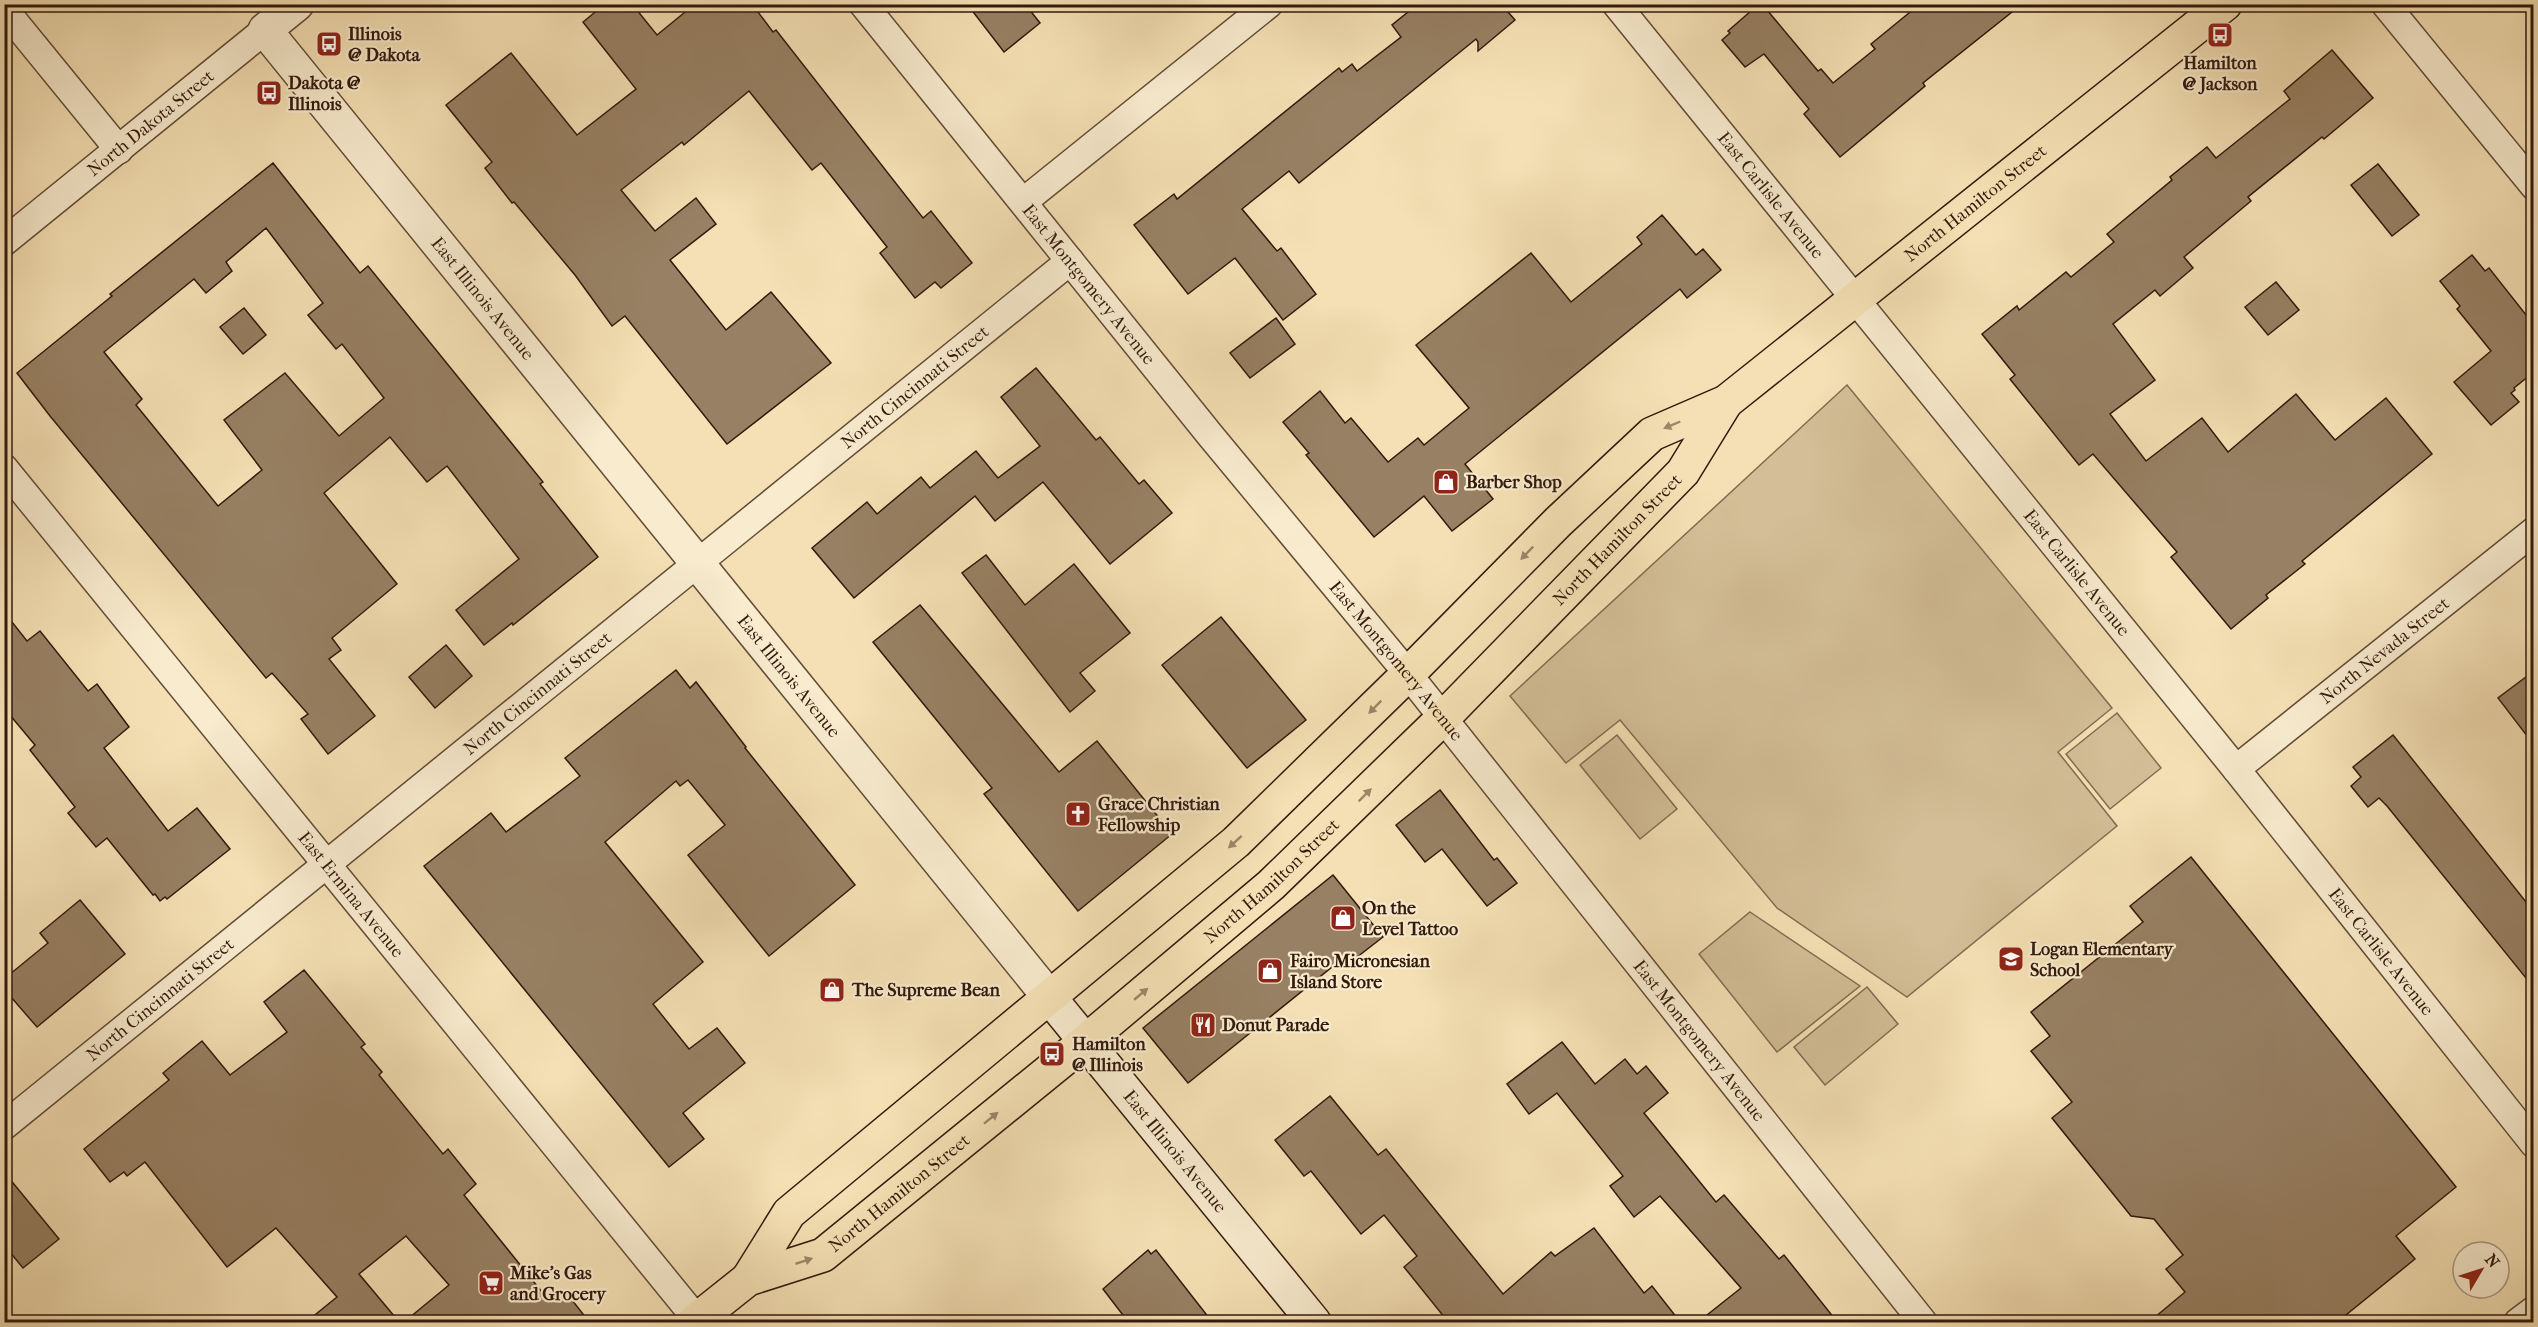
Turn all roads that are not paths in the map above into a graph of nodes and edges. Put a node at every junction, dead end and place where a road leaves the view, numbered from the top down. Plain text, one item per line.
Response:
1 (297, 4) edge
2 (863, 4) edge
3 (1269, 4) edge
4 (1616, 4) edge
5 (2225, 4) edge
6 (2385, 4) edge
7 (4, 9) edge
8 (265, 30) junction
9 (119, 150) junction
10 (2534, 186) edge
11 (1023, 202) junction
12 (4, 242) edge
13 (1070, 261) junction
14 (1854, 300) junction
15 (1726, 402) junction
16 (4, 468) edge
17 (2534, 531) edge
18 (697, 563) junction
19 (1408, 674) junction
20 (1443, 718) junction
21 (2236, 768) junction
22 (328, 864) junction
23 (1050, 998) junction
24 (1086, 1041) junction
25 (4, 1126) edge
26 (2534, 1144) edge
27 (748, 1279) junction
28 (2534, 1310) edge
29 (697, 1322) edge
30 (1314, 1323) edge
31 (1923, 1323) edge
32 (2518, 1323) edge

1 - 8 street, North Dakota Street
2 - 11 street, East Montgomery Avenue
3 - 11 street
4 - 14 street, East Carlisle Avenue
5 - 14 main road, North Hamilton Street
6 - 10 street
7 - 9 street
8 - 9 street, North Dakota Street
8 - 18 street, East Illinois Avenue
9 - 12 street, North Dakota Street
11 - 13 street, East Montgomery Avenue
13 - 18 street, North Cincinnati Street
13 - 19 street, East Montgomery Avenue
14 - 15 main road, North Hamilton Street
14 - 21 street, East Carlisle Avenue
15 -> 19 main road, North Hamilton Street
15 - 20 main road, North Hamilton Street
16 - 22 street, East Ermina Avenue
17 - 21 street, North Nevada Street
18 - 22 street, North Cincinnati Street
18 - 23 street, East Illinois Avenue
19 - 20 street, East Montgomery Avenue
19 -> 23 main road, North Hamilton Street
24 -> 20 main road, North Hamilton Street
20 - 31 street, East Montgomery Avenue
21 - 26 street, East Carlisle Avenue
22 - 25 street, North Cincinnati Street
22 - 29 street, East Ermina Avenue
23 - 24 street, East Illinois Avenue
23 - 27 main road, North Hamilton Street
27 -> 24 main road, North Hamilton Street
24 - 30 street, East Illinois Avenue
27 - 29 main road, North Hamilton Street
28 - 32 street

